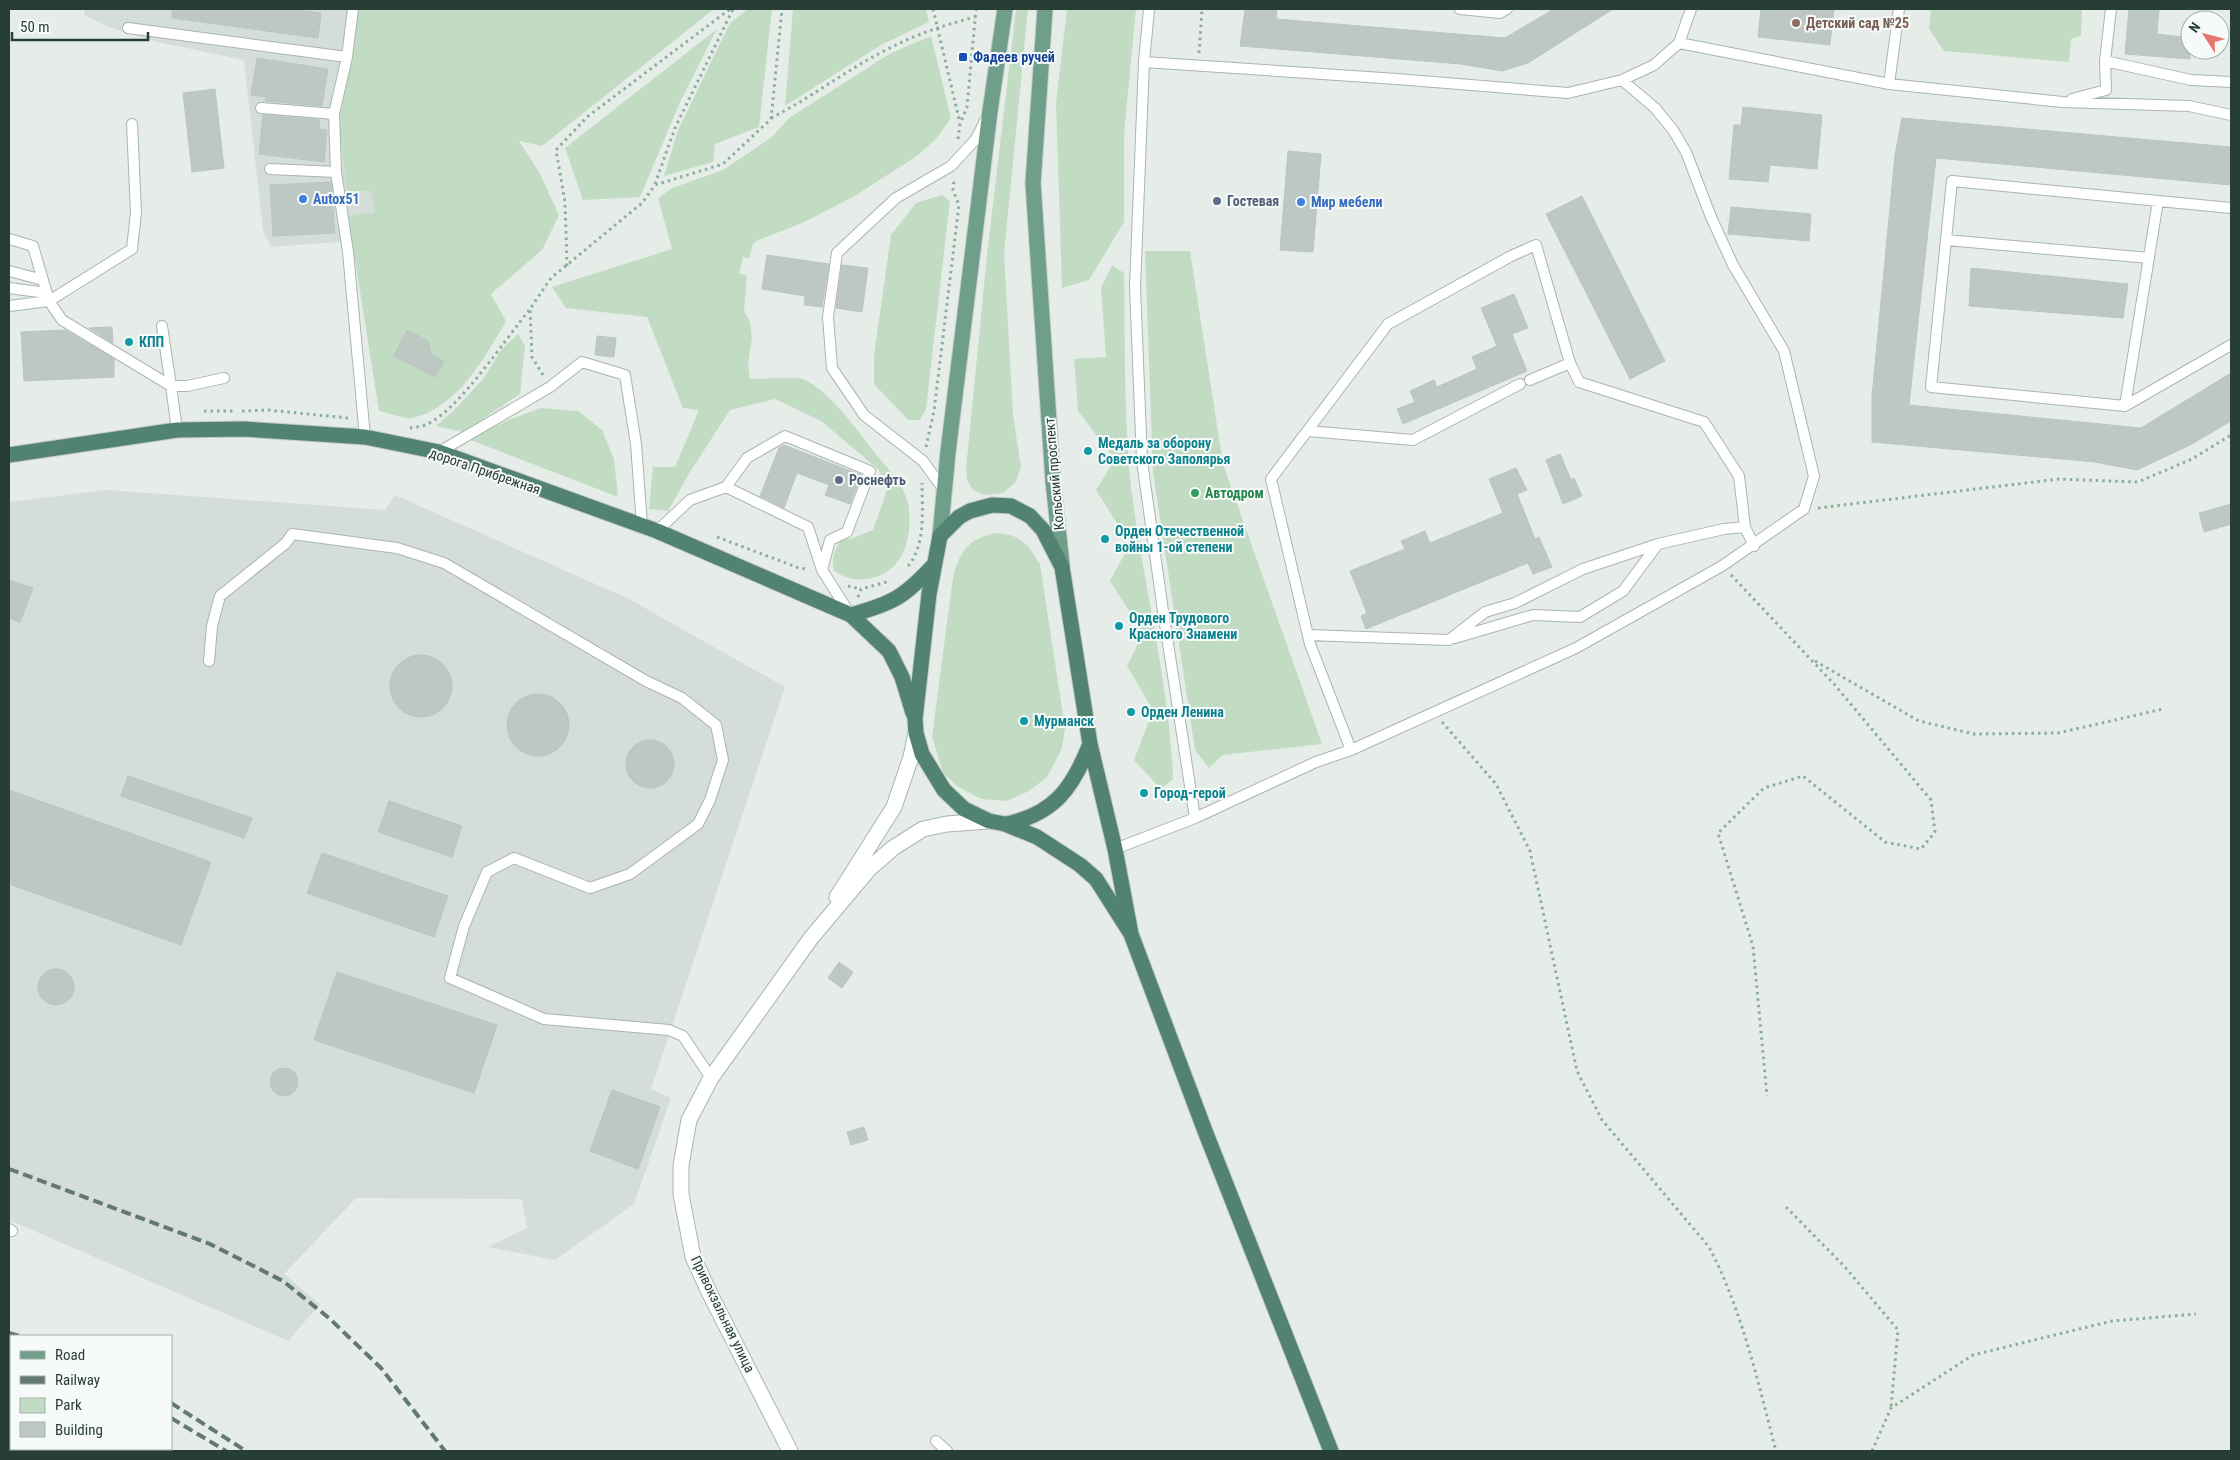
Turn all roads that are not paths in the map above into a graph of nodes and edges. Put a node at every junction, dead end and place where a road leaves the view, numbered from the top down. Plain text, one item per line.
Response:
1 (353, 9) edge
2 (1006, 9) edge
3 (1045, 9) edge
4 (1150, 9) edge
5 (1460, 9) edge
6 (1691, 9) edge
7 (1899, 9) edge
8 (2112, 9) edge
9 (1503, 10) edge
10 (128, 28) dead end
11 (1679, 43) junction
12 (346, 57) junction
13 (2105, 61) junction
14 (1144, 62) junction
15 (1622, 80) junction
16 (2231, 82) edge
17 (1889, 84) junction
18 (2062, 102) junction
19 (261, 108) dead end
20 (990, 111) junction
21 (334, 114) junction
22 (2231, 115) edge
23 (132, 124) dead end
24 (270, 169) dead end
25 (336, 172) junction
26 (2158, 201) junction
27 (2231, 208) edge
28 (9, 238) edge
29 (1946, 240) junction
30 (2149, 258) junction
31 (9, 271) edge
32 (43, 280) junction
33 (9, 288) edge
34 (48, 297) junction
35 (9, 306) edge
36 (162, 326) dead end
37 (2231, 345) edge
38 (1570, 363) junction
39 (224, 378) dead end
40 (1530, 380) dead end
41 (1520, 384) dead end
42 (171, 386) junction
43 (2125, 406) junction
44 (177, 430) junction
45 (1308, 431) junction
46 (365, 437) junction
47 (439, 452) junction
48 (9, 455) edge
49 (726, 487) junction
50 (944, 490) junction
51 (642, 525) junction
52 (1745, 527) junction
53 (657, 531) junction
54 (940, 536) junction
55 (1658, 544) junction
56 (1754, 546) junction
57 (933, 566) junction
58 (1062, 567) junction
59 (822, 570) junction
60 (851, 614) junction
61 (1308, 635) junction
62 (1449, 640) junction
63 (208, 661) dead end
64 (915, 726) junction
65 (1090, 744) junction
66 (1351, 750) junction
67 (1195, 818) junction
68 (989, 821) junction
69 (1005, 824) junction
70 (1115, 850) junction
71 (1131, 934) junction
72 (813, 935) junction
73 (711, 1078) junction
74 (936, 1441) dead end
75 (790, 1451) edge
76 (947, 1451) edge
77 (1331, 1451) edge

1 - 12 lane
2 - 20 main road
3 - 58 main road, Кольский проспект
4 - 14 lane
5 - 9 lane
6 - 11 lane
7 - 17 lane
8 - 13 lane
10 - 12 lane
11 - 15 lane
11 - 17 lane
12 - 21 lane
13 - 16 lane
13 - 18 lane
14 - 15 lane
14 - 67 lane
15 - 56 lane
17 - 18 lane
18 - 22 lane
19 - 21 lane
20 - 50 main road
20 - 50 lane
21 - 25 lane
23 - 34 lane
24 - 25 lane
25 - 46 lane
26 - 27 lane
26 - 29 lane
26 - 30 lane
28 - 32 lane
29 - 30 lane
29 - 43 lane
30 - 43 lane
31 - 32 lane
32 - 34 lane
33 - 34 lane
34 - 35 lane
34 - 42 lane
36 - 42 lane
37 - 43 lane
38 - 40 lane
38 - 45 lane
38 - 52 lane
39 - 42 lane
41 - 45 lane
42 - 44 lane
44 - 46 highway, дорога Прибрежная
44 - 48 highway, дорога Прибрежная
45 - 61 lane
46 - 47 highway, дорога Прибрежная
47 - 51 highway, дорога Прибрежная
47 - 51 lane
49 - 53 lane
49 - 59 lane
49 - 59 lane
50 - 54 main road
51 - 53 highway, дорога Прибрежная
52 - 55 lane
52 - 56 lane
53 - 60 highway, дорога Прибрежная
54 - 57 highway
54 - 58 highway
55 - 62 lane
55 - 62 lane
56 - 66 lane
57 - 60 highway
57 - 64 highway
58 - 65 highway, Кольский проспект
59 - 60 lane
60 - 64 highway
61 - 62 lane
61 - 66 lane
63 - 73 lane
64 - 68 highway
64 - 72 street
65 - 69 highway
65 - 70 highway, Кольский проспект
66 - 67 lane
67 - 70 lane
68 - 69 highway
68 - 72 street
69 - 71 highway
70 - 71 highway, Кольский проспект
71 - 77 highway
72 - 73 street, Привокзальная улица
73 - 75 street, Привокзальная улица
74 - 76 lane

